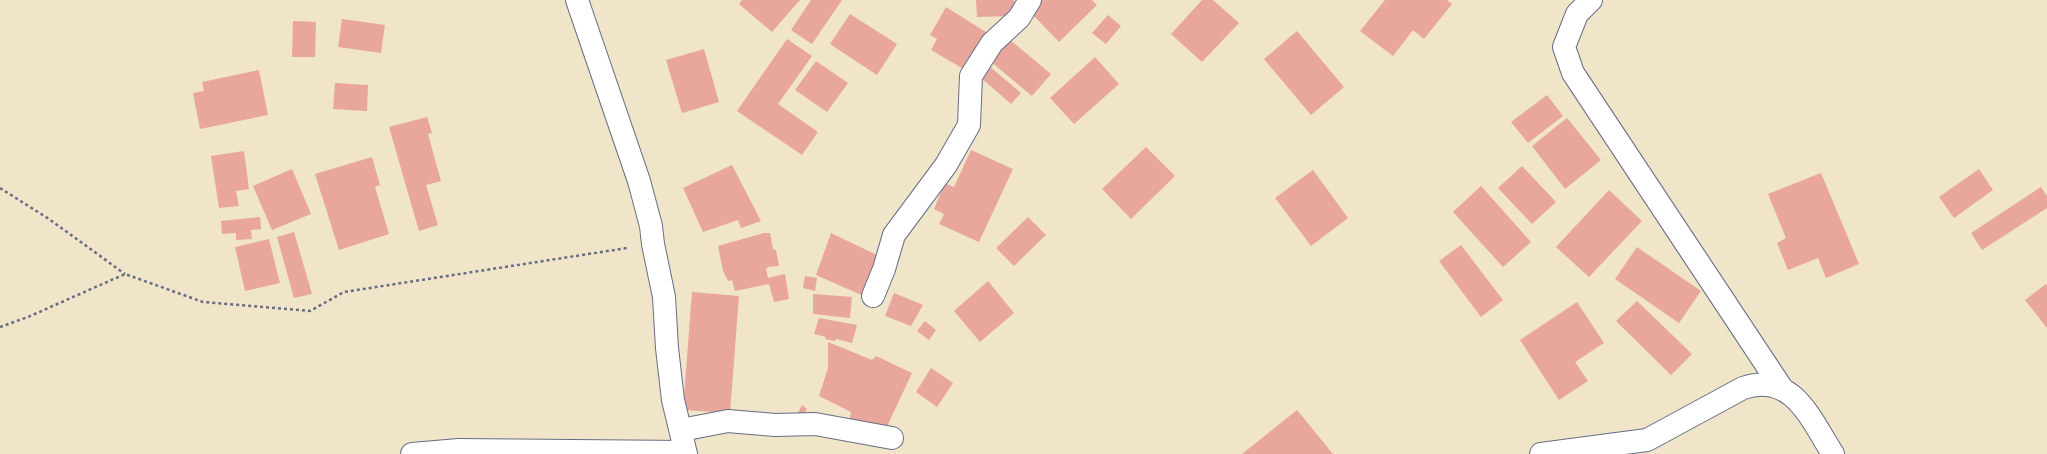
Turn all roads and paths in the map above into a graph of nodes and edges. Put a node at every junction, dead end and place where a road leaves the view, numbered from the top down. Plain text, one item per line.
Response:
1 (577, 0) edge
2 (1030, 0) edge
3 (1591, 0) edge
4 (0, 188) edge
5 (653, 244) junction
6 (125, 274) junction
7 (873, 296) dead end
8 (0, 327) edge
9 (1781, 387) junction
10 (681, 430) junction
11 (892, 438) dead end
12 (686, 453) edge
13 (412, 454) edge
14 (1541, 454) edge
15 (1833, 454) edge

1 - 5 street
2 - 7 street
3 - 9 street
4 - 6 path
5 - 6 path
5 - 10 street
6 - 8 path
9 - 14 street
9 - 15 street
10 - 11 street
10 - 12 street
12 - 13 street

